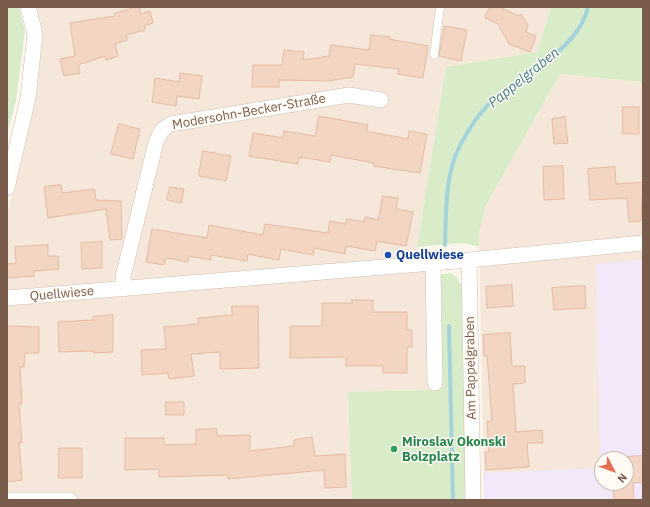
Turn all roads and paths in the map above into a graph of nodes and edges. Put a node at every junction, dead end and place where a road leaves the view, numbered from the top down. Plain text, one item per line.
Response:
1 (28, 7) edge
2 (440, 7) edge
3 (434, 56) dead end
4 (380, 100) dead end
5 (7, 188) edge
6 (643, 243) edge
7 (469, 260) junction
8 (433, 263) junction
9 (124, 289) junction
10 (7, 298) edge
11 (435, 383) dead end
12 (7, 500) edge
13 (70, 500) edge
14 (473, 500) edge

1 - 5 street
2 - 3 lane
4 - 9 street, Modersohn-Becker-Straße
6 - 7 street, Quellwiese
7 - 8 street, Quellwiese
7 - 14 street, Am Pappelgraben
8 - 9 street, Quellwiese
8 - 11 street
9 - 10 street, Quellwiese
12 - 13 street

